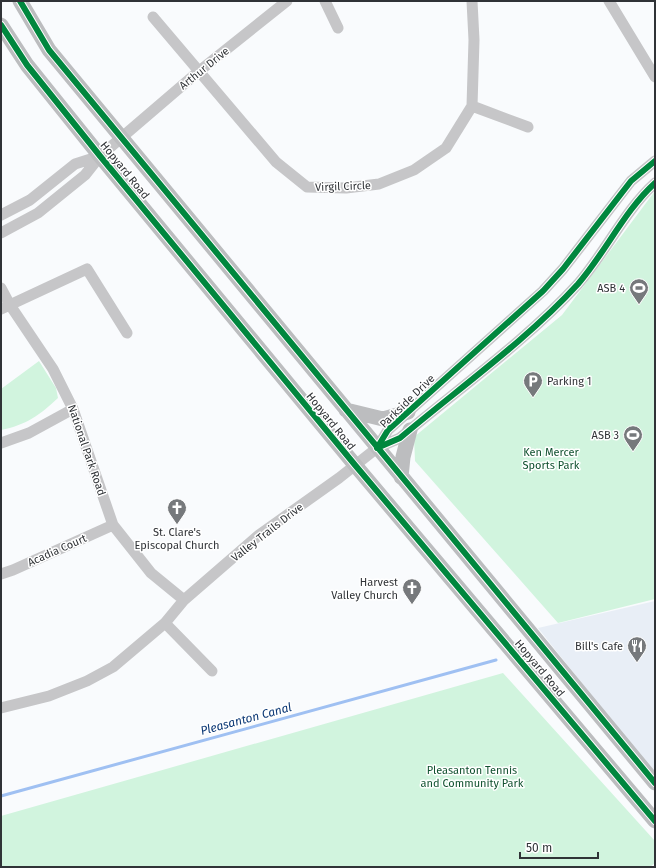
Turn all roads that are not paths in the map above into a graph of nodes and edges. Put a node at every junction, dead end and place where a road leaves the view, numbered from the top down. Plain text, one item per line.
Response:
1 (20, 1) edge
2 (287, 1) edge
3 (325, 1) edge
4 (472, 1) edge
5 (609, 1) edge
6 (153, 17) dead end
7 (1, 25) edge
8 (338, 28) dead end
9 (198, 72) junction
10 (655, 77) edge
11 (472, 106) junction
12 (528, 127) dead end
13 (123, 137) junction
14 (100, 156) junction
15 (655, 161) edge
16 (655, 183) edge
17 (1, 215) edge
18 (1, 233) edge
19 (1, 288) edge
20 (5, 307) edge
21 (127, 332) dead end
22 (73, 409) junction
23 (346, 410) junction
24 (408, 412) junction
25 (410, 430) junction
26 (1, 443) edge
27 (377, 448) junction
28 (355, 465) junction
29 (401, 477) junction
30 (112, 525) junction
31 (1, 574) edge
32 (184, 600) junction
33 (165, 623) junction
34 (212, 671) dead end
35 (1, 708) edge
36 (655, 783) edge
37 (654, 822) edge

1 - 13 main road, Hopyard Road
2 - 9 street, Arthur Drive
3 - 8 street
4 - 11 street
5 - 10 street
6 - 9 street, Virgil Circle
7 - 14 main road, Hopyard Road
9 - 11 street, Virgil Circle
9 - 13 street, Arthur Drive
11 - 12 street
13 - 14 street
13 - 23 main road, Hopyard Road
14 - 17 street
14 - 18 street
14 - 28 main road, Hopyard Road
15 - 24 street, Parkside Drive
16 - 25 street, Parkside Drive
19 - 20 street, National Park Road
20 - 21 street
20 - 22 street, National Park Road
22 - 26 street
22 - 30 street, National Park Road
23 - 24 main road
23 - 27 main road, Hopyard Road
24 - 27 street, Parkside Drive
25 - 27 street, Parkside Drive
25 - 29 main road
27 - 28 street, Valley Trails Drive
27 - 29 main road, Hopyard Road
28 - 32 street, Valley Trails Drive
28 - 37 main road, Hopyard Road
29 - 36 main road, Hopyard Road
30 - 31 street, Acadia Court
30 - 32 street, National Park Road
32 - 33 street, Valley Trails Drive
33 - 34 street
33 - 35 street, Valley Trails Drive

